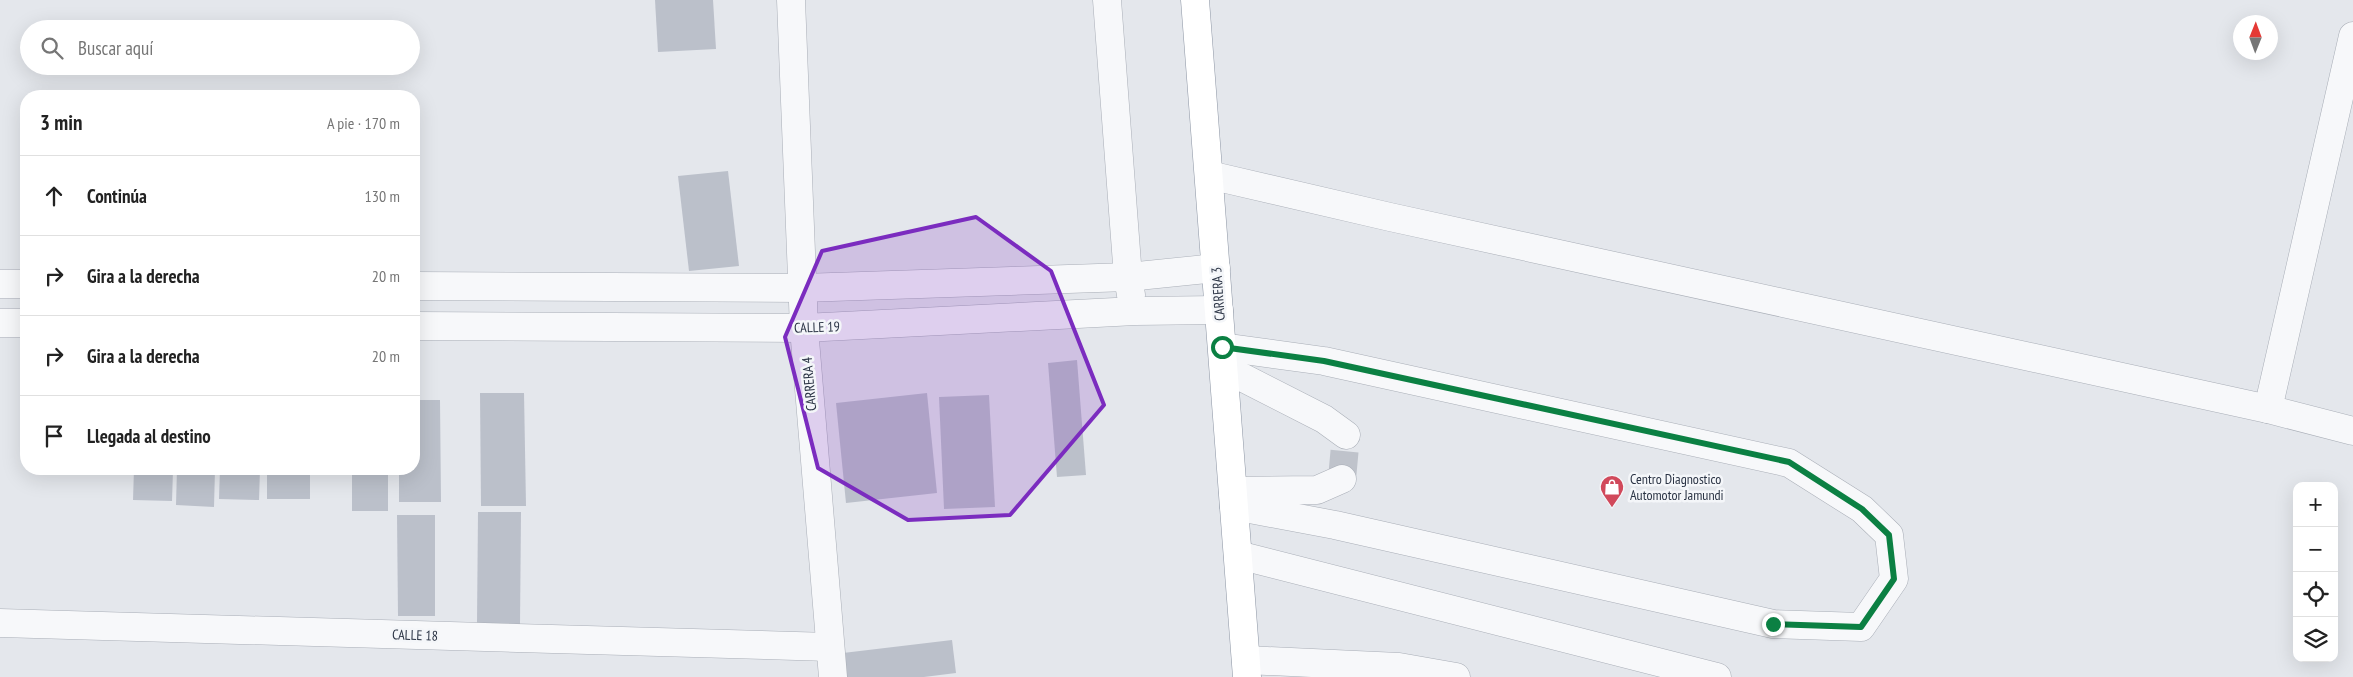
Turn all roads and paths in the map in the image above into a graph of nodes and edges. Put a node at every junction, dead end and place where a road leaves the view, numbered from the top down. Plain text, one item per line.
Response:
1 (791, 0) edge
2 (1107, 0) edge
3 (1195, 0) edge
4 (2353, 36) edge
5 (1209, 175) junction
6 (1216, 268) junction
7 (1128, 278) junction
8 (0, 284) edge
9 (20, 284) edge
10 (420, 286) edge
11 (802, 288) junction
12 (1219, 310) junction
13 (1135, 311) junction
14 (0, 323) edge
15 (20, 324) edge
16 (420, 326) edge
17 (804, 328) junction
18 (1223, 358) junction
19 (2268, 409) junction
20 (2353, 431) edge
21 (1346, 435) dead end
22 (1342, 479) dead end
23 (1234, 498) junction
24 (1238, 555) junction
25 (0, 623) edge
26 (830, 647) junction
27 (1246, 669) edge
28 (833, 677) edge
29 (1456, 677) edge
30 (1718, 677) edge

1 - 11 street, CARRERA 4
2 - 7 street
3 - 5 highway, CARRERA 3
4 - 19 street
5 - 6 highway, CARRERA 3
5 - 19 street
6 - 7 street
6 - 12 highway, CARRERA 3
7 - 11 street
7 - 13 street
8 - 9 street
10 - 11 street
11 - 17 street, CARRERA 4
12 - 13 street, CALLE 19
12 - 18 highway, CARRERA 3
13 - 17 street, CALLE 19
14 - 15 street
16 - 17 street, CALLE 19
17 - 26 street, CARRERA 4
18 - 21 street
18 - 23 highway, CARRERA 3
18 - 23 street
19 - 20 street
22 - 23 street
23 - 24 highway, CARRERA 3
24 - 27 highway, CARRERA 3
24 - 30 street
25 - 26 street, CALLE 18
26 - 28 street, CARRERA 4
27 - 29 street

